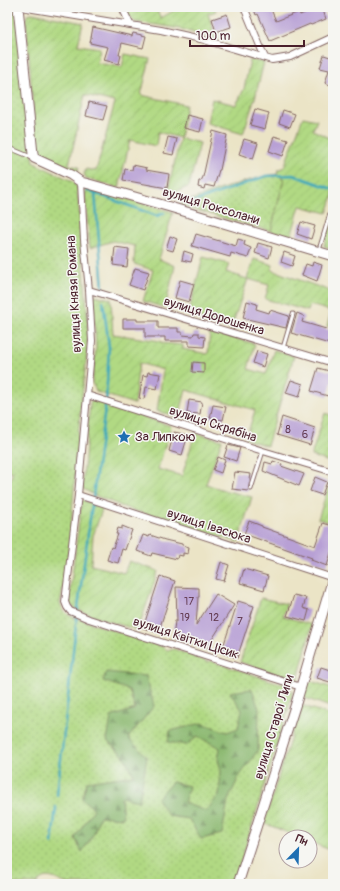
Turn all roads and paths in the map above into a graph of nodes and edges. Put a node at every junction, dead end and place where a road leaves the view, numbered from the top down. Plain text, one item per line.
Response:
1 (20, 7) edge
2 (122, 7) edge
3 (244, 7) edge
4 (130, 24) junction
5 (333, 37) edge
6 (265, 58) junction
7 (7, 147) edge
8 (34, 158) junction
9 (81, 182) junction
10 (333, 204) edge
11 (319, 252) junction
12 (333, 256) edge
13 (89, 290) junction
14 (293, 314) dead end
15 (283, 348) junction
16 (333, 363) edge
17 (87, 395) junction
18 (263, 451) junction
19 (333, 472) edge
20 (251, 488) dead end
21 (78, 495) junction
22 (333, 580) edge
23 (67, 608) joint
24 (301, 687) junction
25 (238, 884) edge

1 - 4 street
1 - 8 street
2 - 4 street
3 - 6 street
4 - 6 street
5 - 6 street
7 - 8 lane
8 - 9 street
9 - 11 street, вулиця Роксолани
9 - 13 street, вулиця Князя Романа
10 - 11 lane
11 - 12 street, вулиця Роксолани
13 - 15 street, вулиця Дорошенка
13 - 17 street, вулиця Князя Романа
14 - 15 lane
15 - 16 street, вулиця Дорошенка
17 - 18 street, вулиця Скрябіна
17 - 21 street, вулиця Князя Романа
18 - 19 street, вулиця Скрябіна
18 - 20 lane
21 - 22 street, вулиця Івасюка
21 - 23 street, вулиця Князя Романа
22 - 24 street, вулиця Старої Липи
23 - 24 street, вулиця Квітки Цісик
24 - 25 street, вулиця Старої Липи

